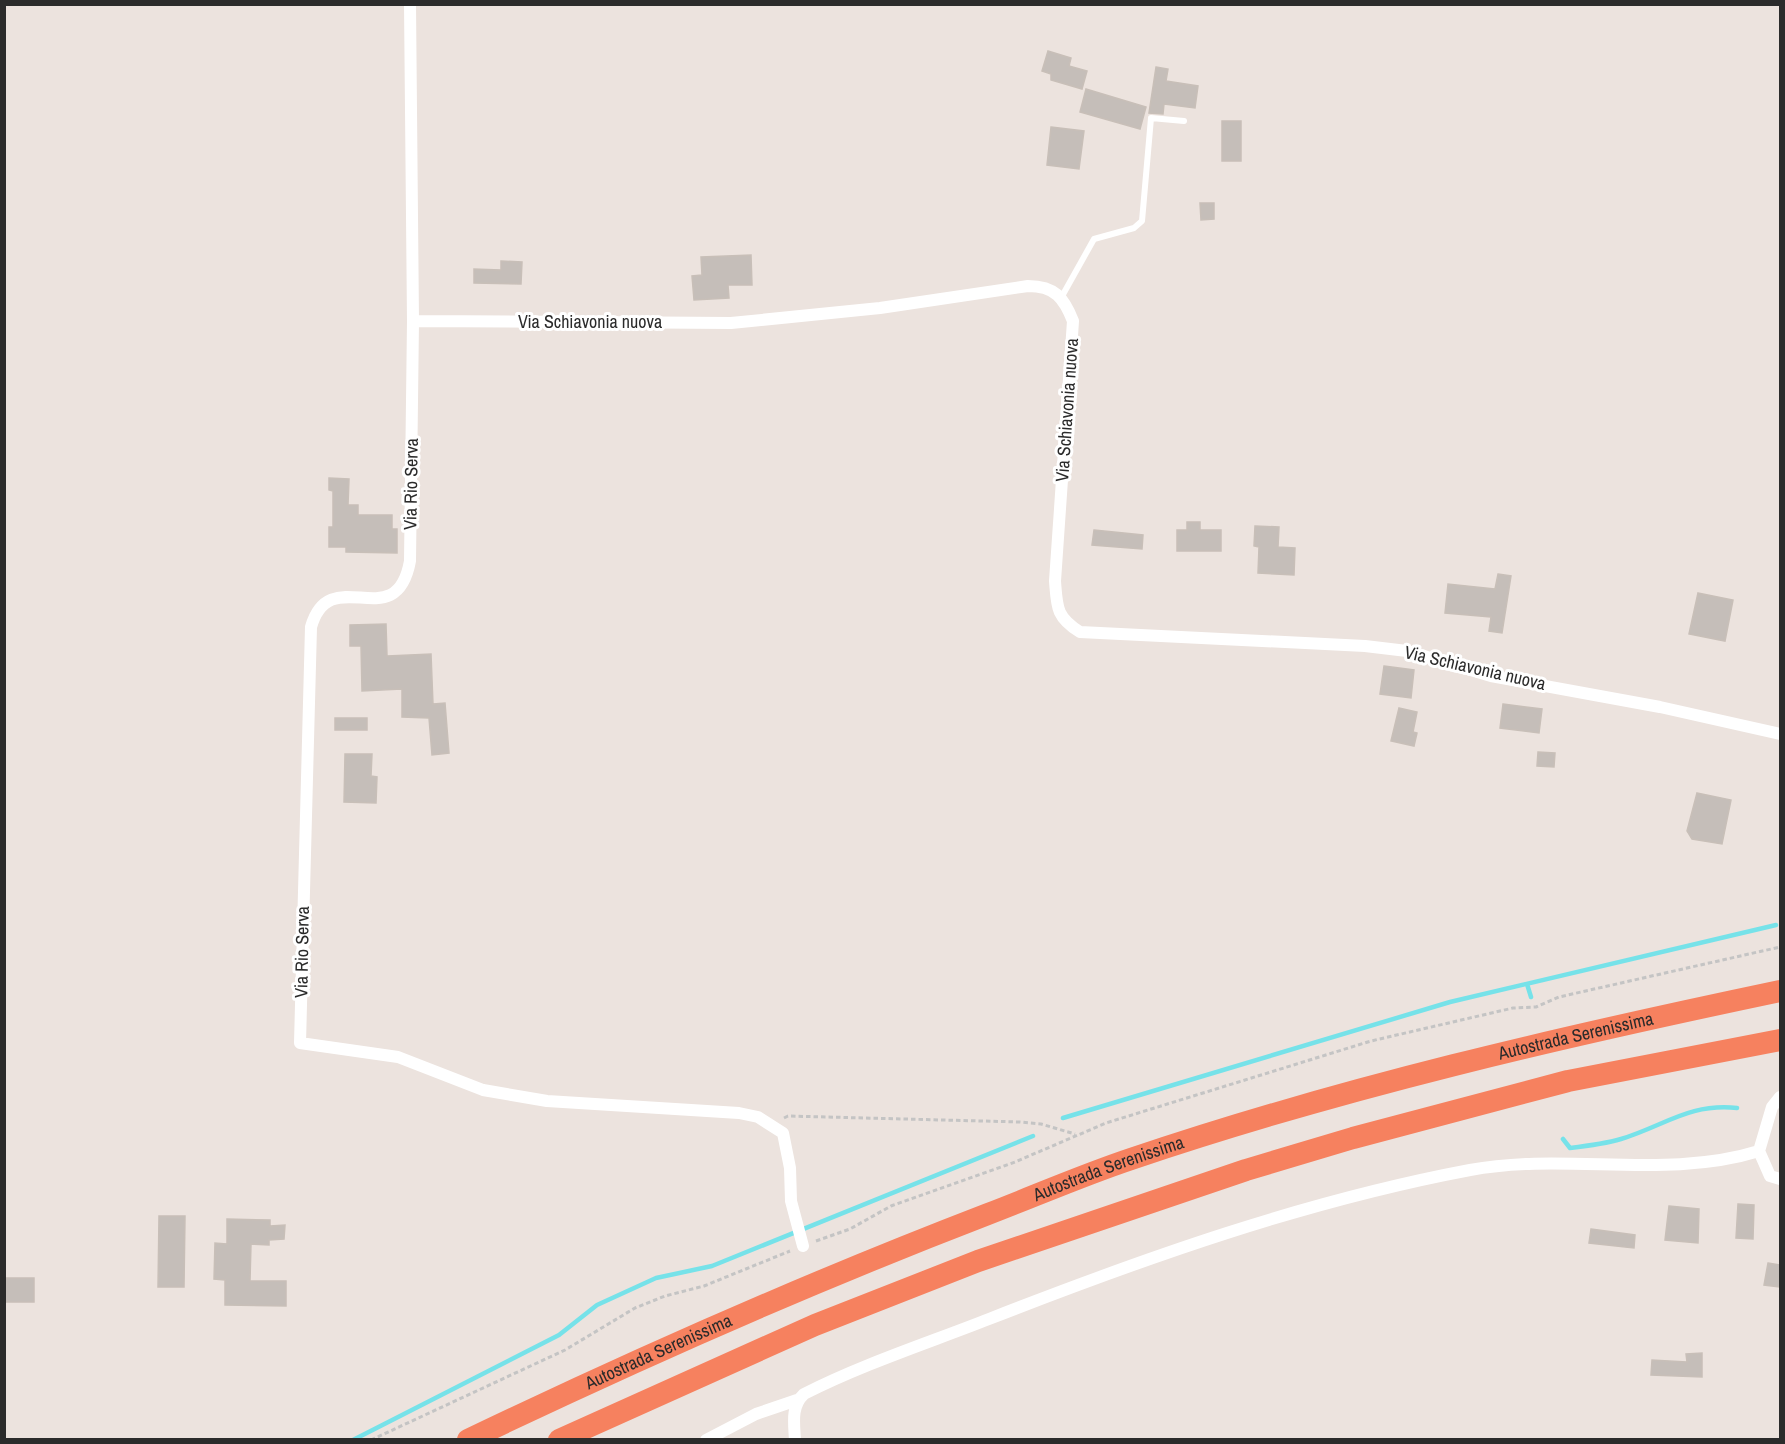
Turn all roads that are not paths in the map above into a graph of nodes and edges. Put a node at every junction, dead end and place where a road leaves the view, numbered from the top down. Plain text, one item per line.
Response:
1 (410, 4) edge
2 (1184, 121) dead end
3 (1061, 298) junction
4 (413, 321) junction
5 (1780, 734) edge
6 (1780, 975) edge
7 (1780, 990) edge
8 (1583, 1032) junction
9 (1780, 1040) edge
10 (1780, 1055) edge
11 (1659, 1062) junction
12 (1780, 1097) edge
13 (1759, 1151) junction
14 (1780, 1179) edge
15 (802, 1242) road end
16 (797, 1400) junction
17 (468, 1440) edge
18 (559, 1440) edge
19 (705, 1440) edge
20 (795, 1440) edge

1 - 4 street
2 - 3 lane
3 - 4 street, Via Schiavonia nuova
3 - 5 street, Via Schiavonia nuova
4 - 15 street, Via Rio Serva
6 - 8 highway
7 - 8 highway, Autostrada Serenissima
8 - 17 highway, Autostrada Serenissima
9 - 11 highway
10 - 11 highway
11 - 18 highway
12 - 13 street
13 - 14 street
13 - 16 street
16 - 19 street
16 - 20 street

